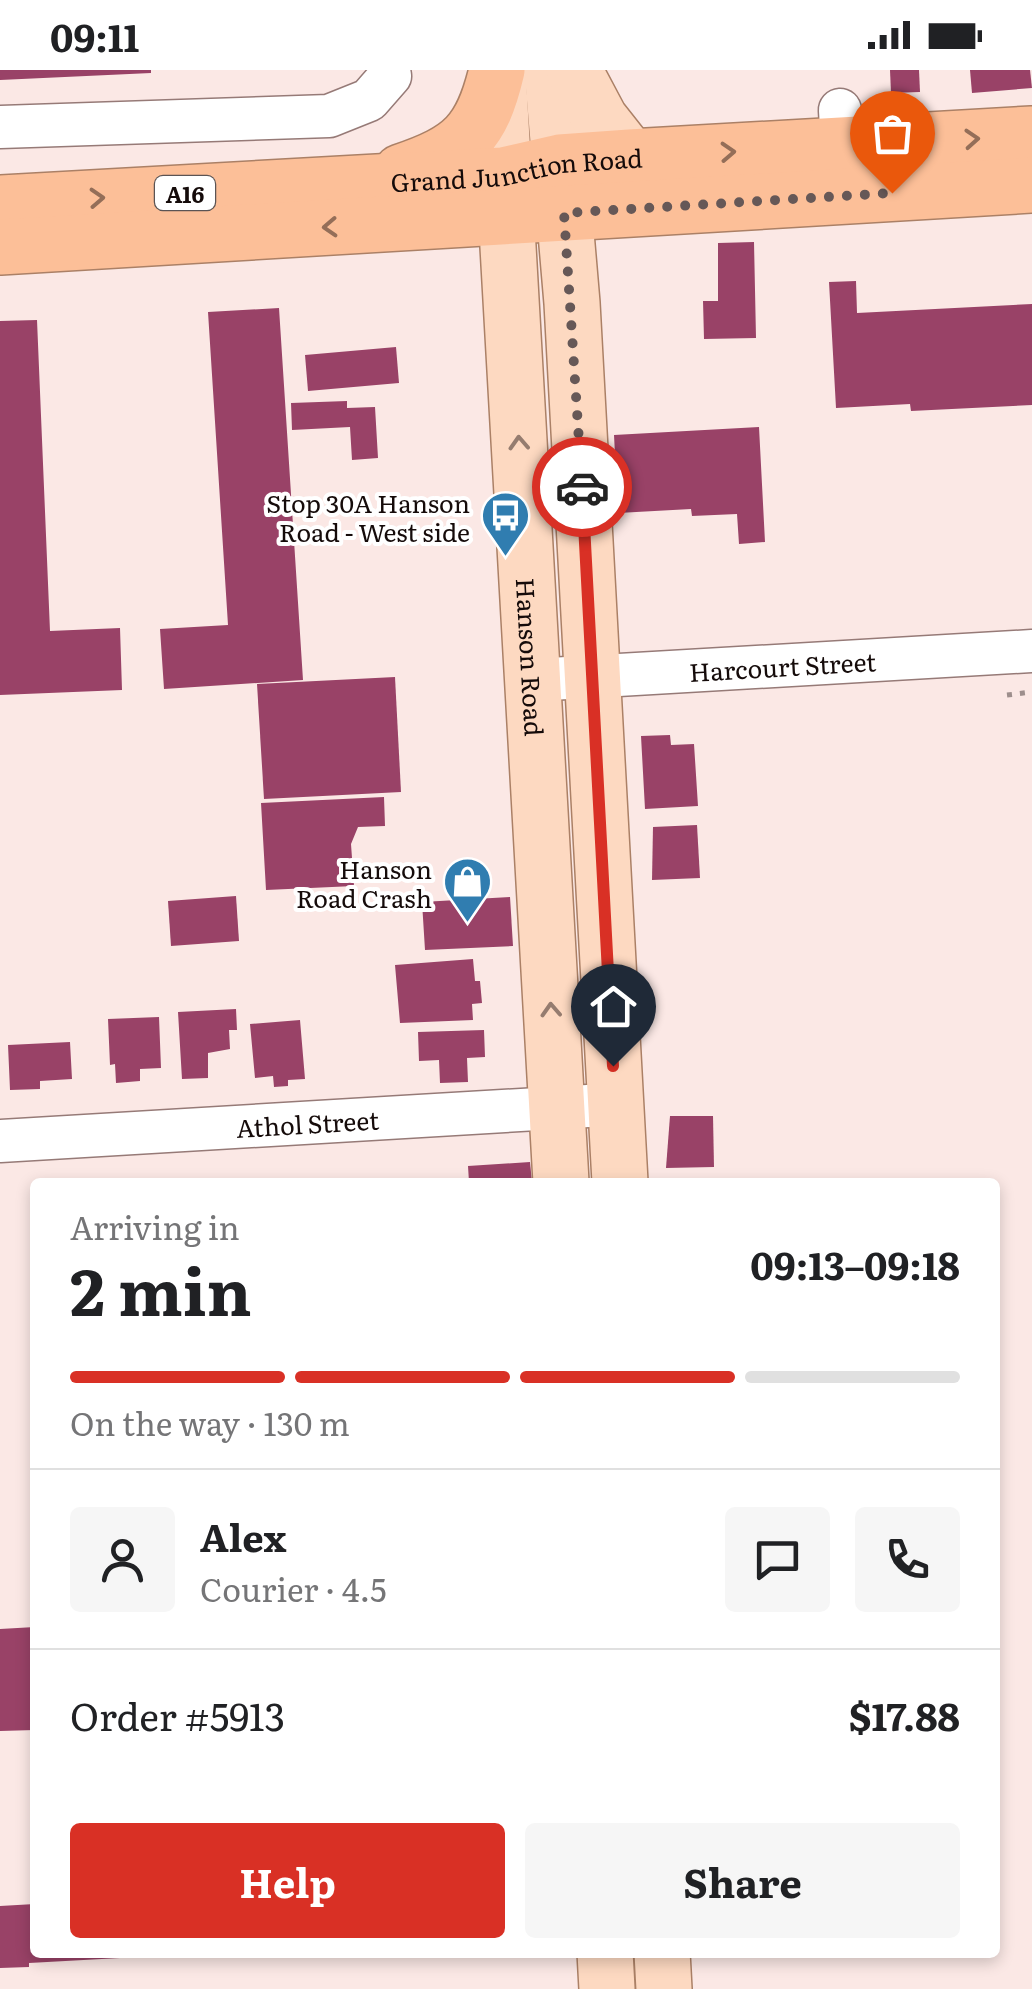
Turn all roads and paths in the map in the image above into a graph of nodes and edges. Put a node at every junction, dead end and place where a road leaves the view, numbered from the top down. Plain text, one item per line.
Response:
1 (390, 70) edge
2 (497, 70) edge
3 (552, 70) edge
4 (574, 70) edge
5 (0, 127) edge
6 (1032, 134) edge
7 (630, 157) junction
8 (370, 182) junction
9 (1032, 184) edge
10 (562, 188) junction
11 (505, 196) junction
12 (0, 203) edge
13 (427, 222) junction
14 (0, 247) edge
15 (513, 338) junction
16 (1032, 652) edge
17 (592, 678) junction
18 (532, 680) junction
19 (1032, 692) edge
20 (1007, 695) dead end
21 (616, 1104) junction
22 (557, 1107) junction
23 (0, 1141) edge
24 (561, 1178) edge
25 (620, 1178) edge
26 (605, 1958) edge
27 (662, 1958) edge
28 (608, 1989) edge
29 (664, 1989) edge

1 - 5 street
2 - 8 highway
2 - 11 main road, Hanson Road
3 - 10 main road
4 - 7 main road
7 -> 6 highway, Grand Junction Road / A16
7 - 10 highway, Grand Junction Road / A16
8 - 11 highway, Grand Junction Road / A16
12 -> 8 highway, Grand Junction Road / A16
9 - 10 highway, Grand Junction Road / A16
10 - 11 highway, Grand Junction Road / A16
10 - 17 main road
11 - 13 highway, Grand Junction Road / A16
11 - 15 main road, Hanson Road
13 -> 14 highway, Grand Junction Road / A16
13 - 15 main road
18 -> 15 main road, Hanson Road
16 - 17 street, Harcourt Street
17 - 18 street, Harcourt Street
17 - 21 main road
22 -> 18 main road, Hanson Road
19 - 20 path
21 - 22 street, Athol Street
21 - 25 main road
22 - 23 street, Athol Street
22 - 24 main road, Hanson Road
26 - 28 main road
27 - 29 main road

